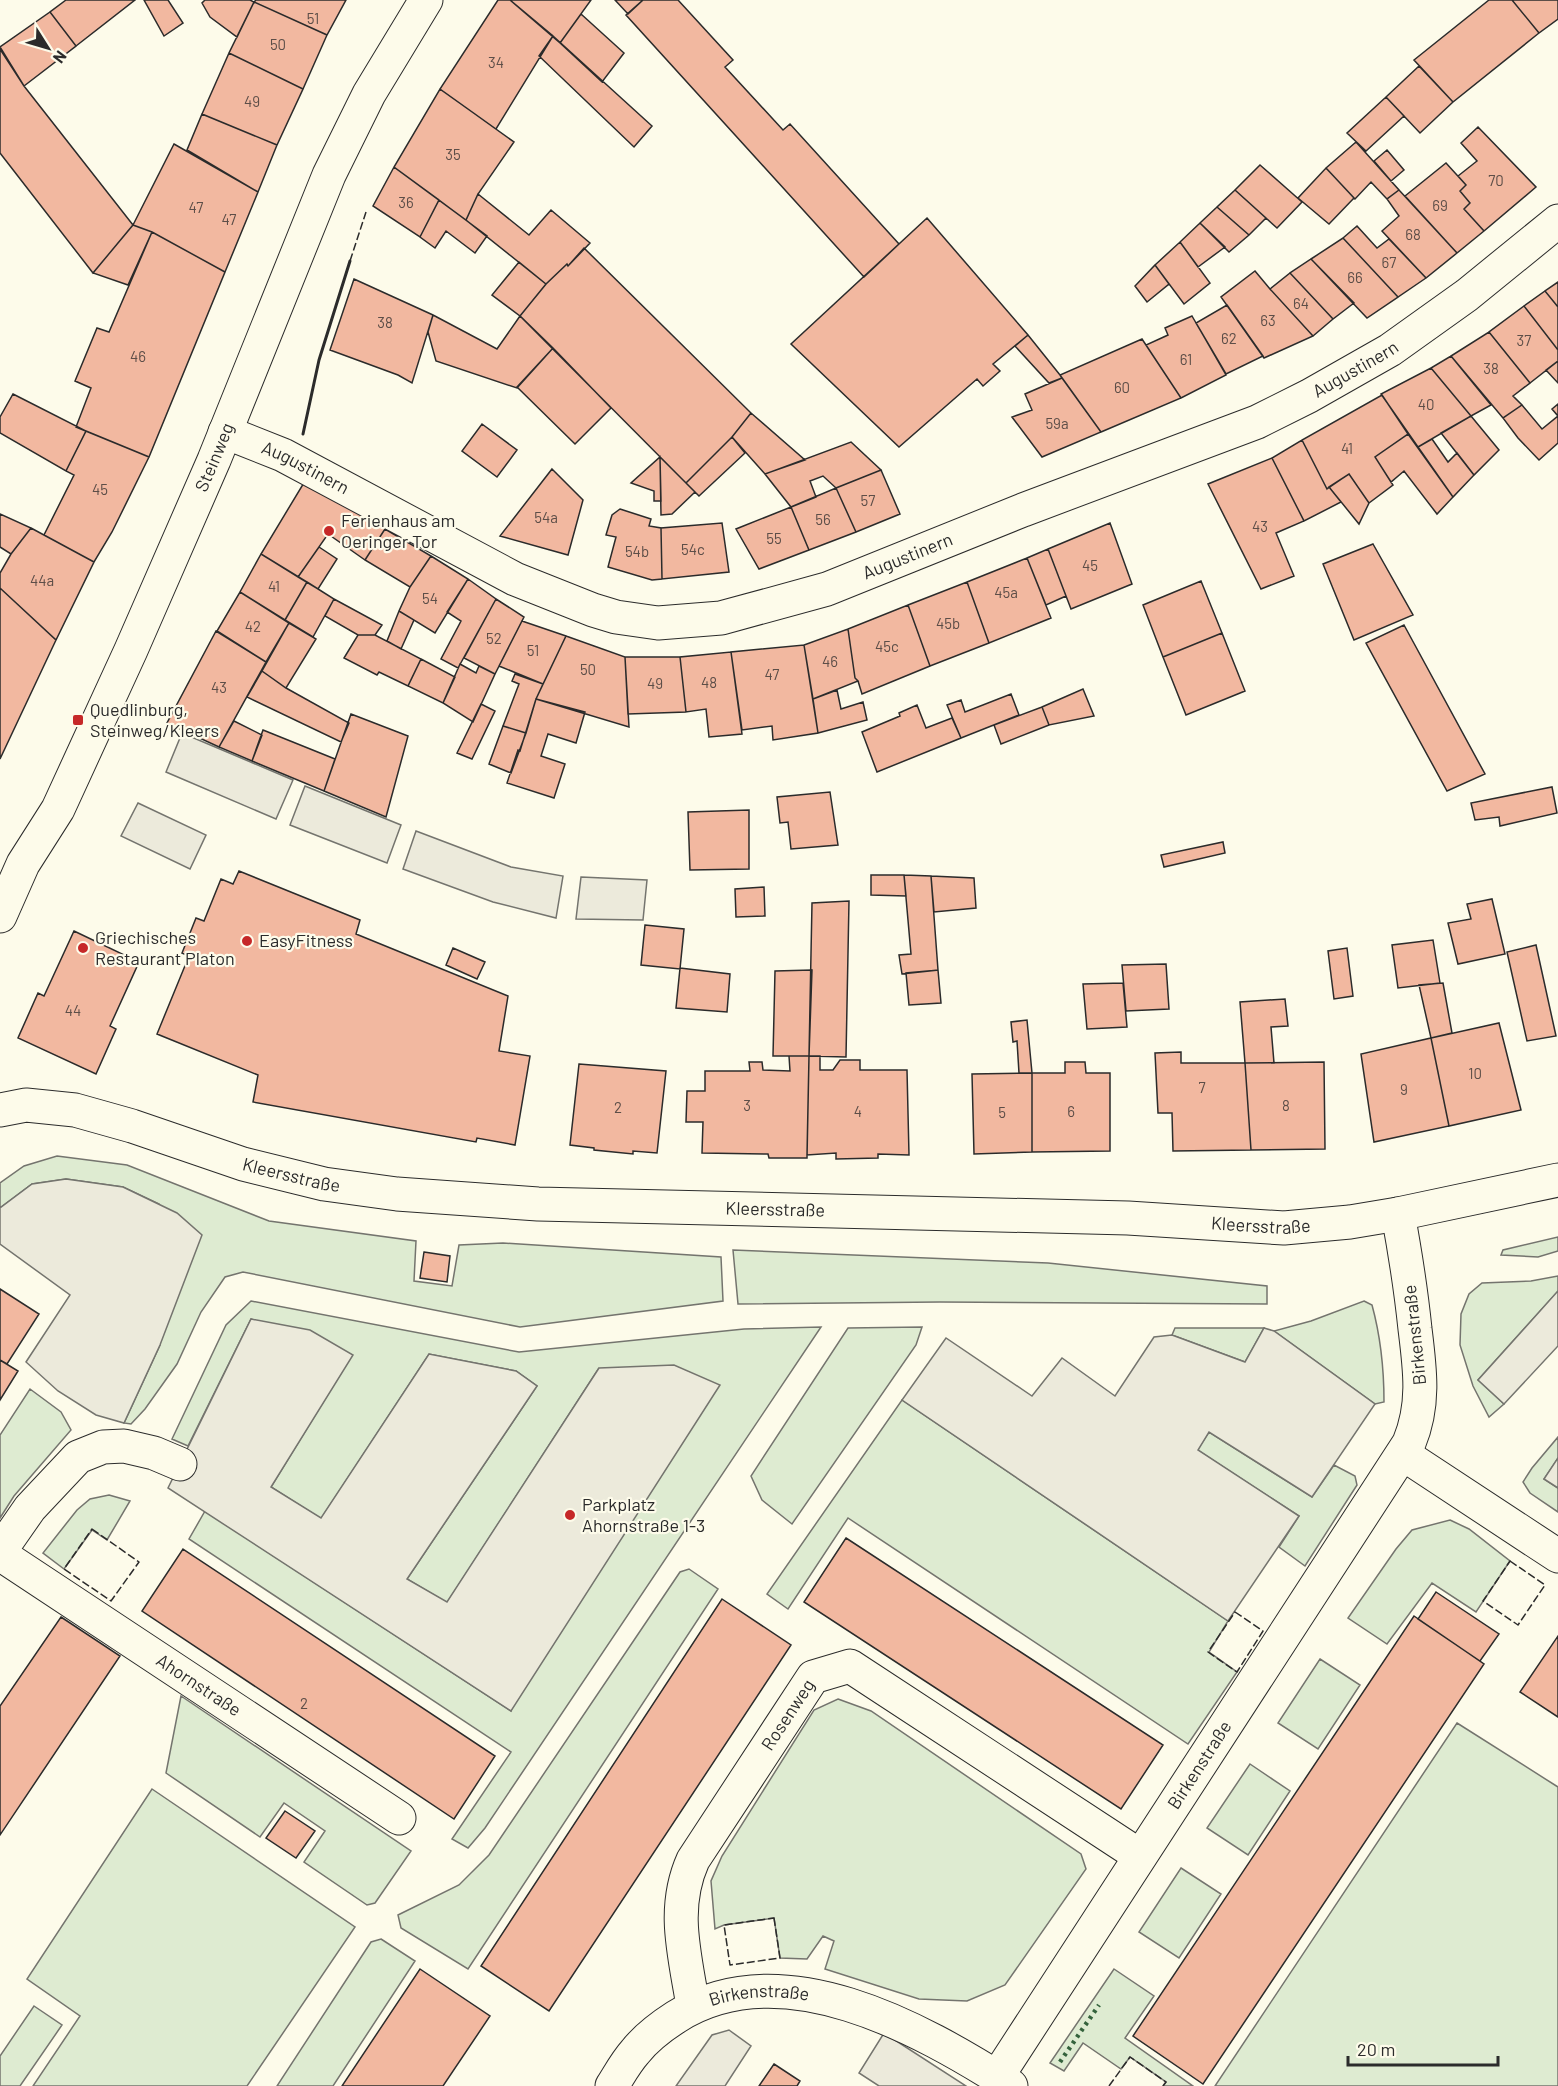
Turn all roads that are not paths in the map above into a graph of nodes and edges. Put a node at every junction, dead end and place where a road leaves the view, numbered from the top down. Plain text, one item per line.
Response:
1 (426, 0) edge
2 (1558, 221) edge
3 (225, 432) junction
4 (0, 915) edge
5 (0, 1110) edge
6 (1558, 1180) edge
7 (1398, 1214) junction
8 (1403, 1454) junction
9 (180, 1464) dead end
10 (0, 1552) edge
11 (1558, 1556) edge
12 (399, 1818) dead end
13 (1140, 1856) junction
14 (693, 2006) junction
15 (1004, 2082) edge
16 (612, 2086) edge

1 - 3 street, Steinweg
2 - 3 street, Augustinern
3 - 4 street, Steinweg
5 - 7 street, Kleersstraße
6 - 7 street, Kleersstraße
7 - 8 street, Birkenstraße
8 - 11 street
8 - 13 street, Birkenstraße
9 - 10 street, Ahornstraße
10 - 12 street, Ahornstraße
13 - 14 street, Rosenweg
13 - 15 street, Birkenstraße
14 - 15 street, Birkenstraße
14 - 16 street, Birkenstraße

